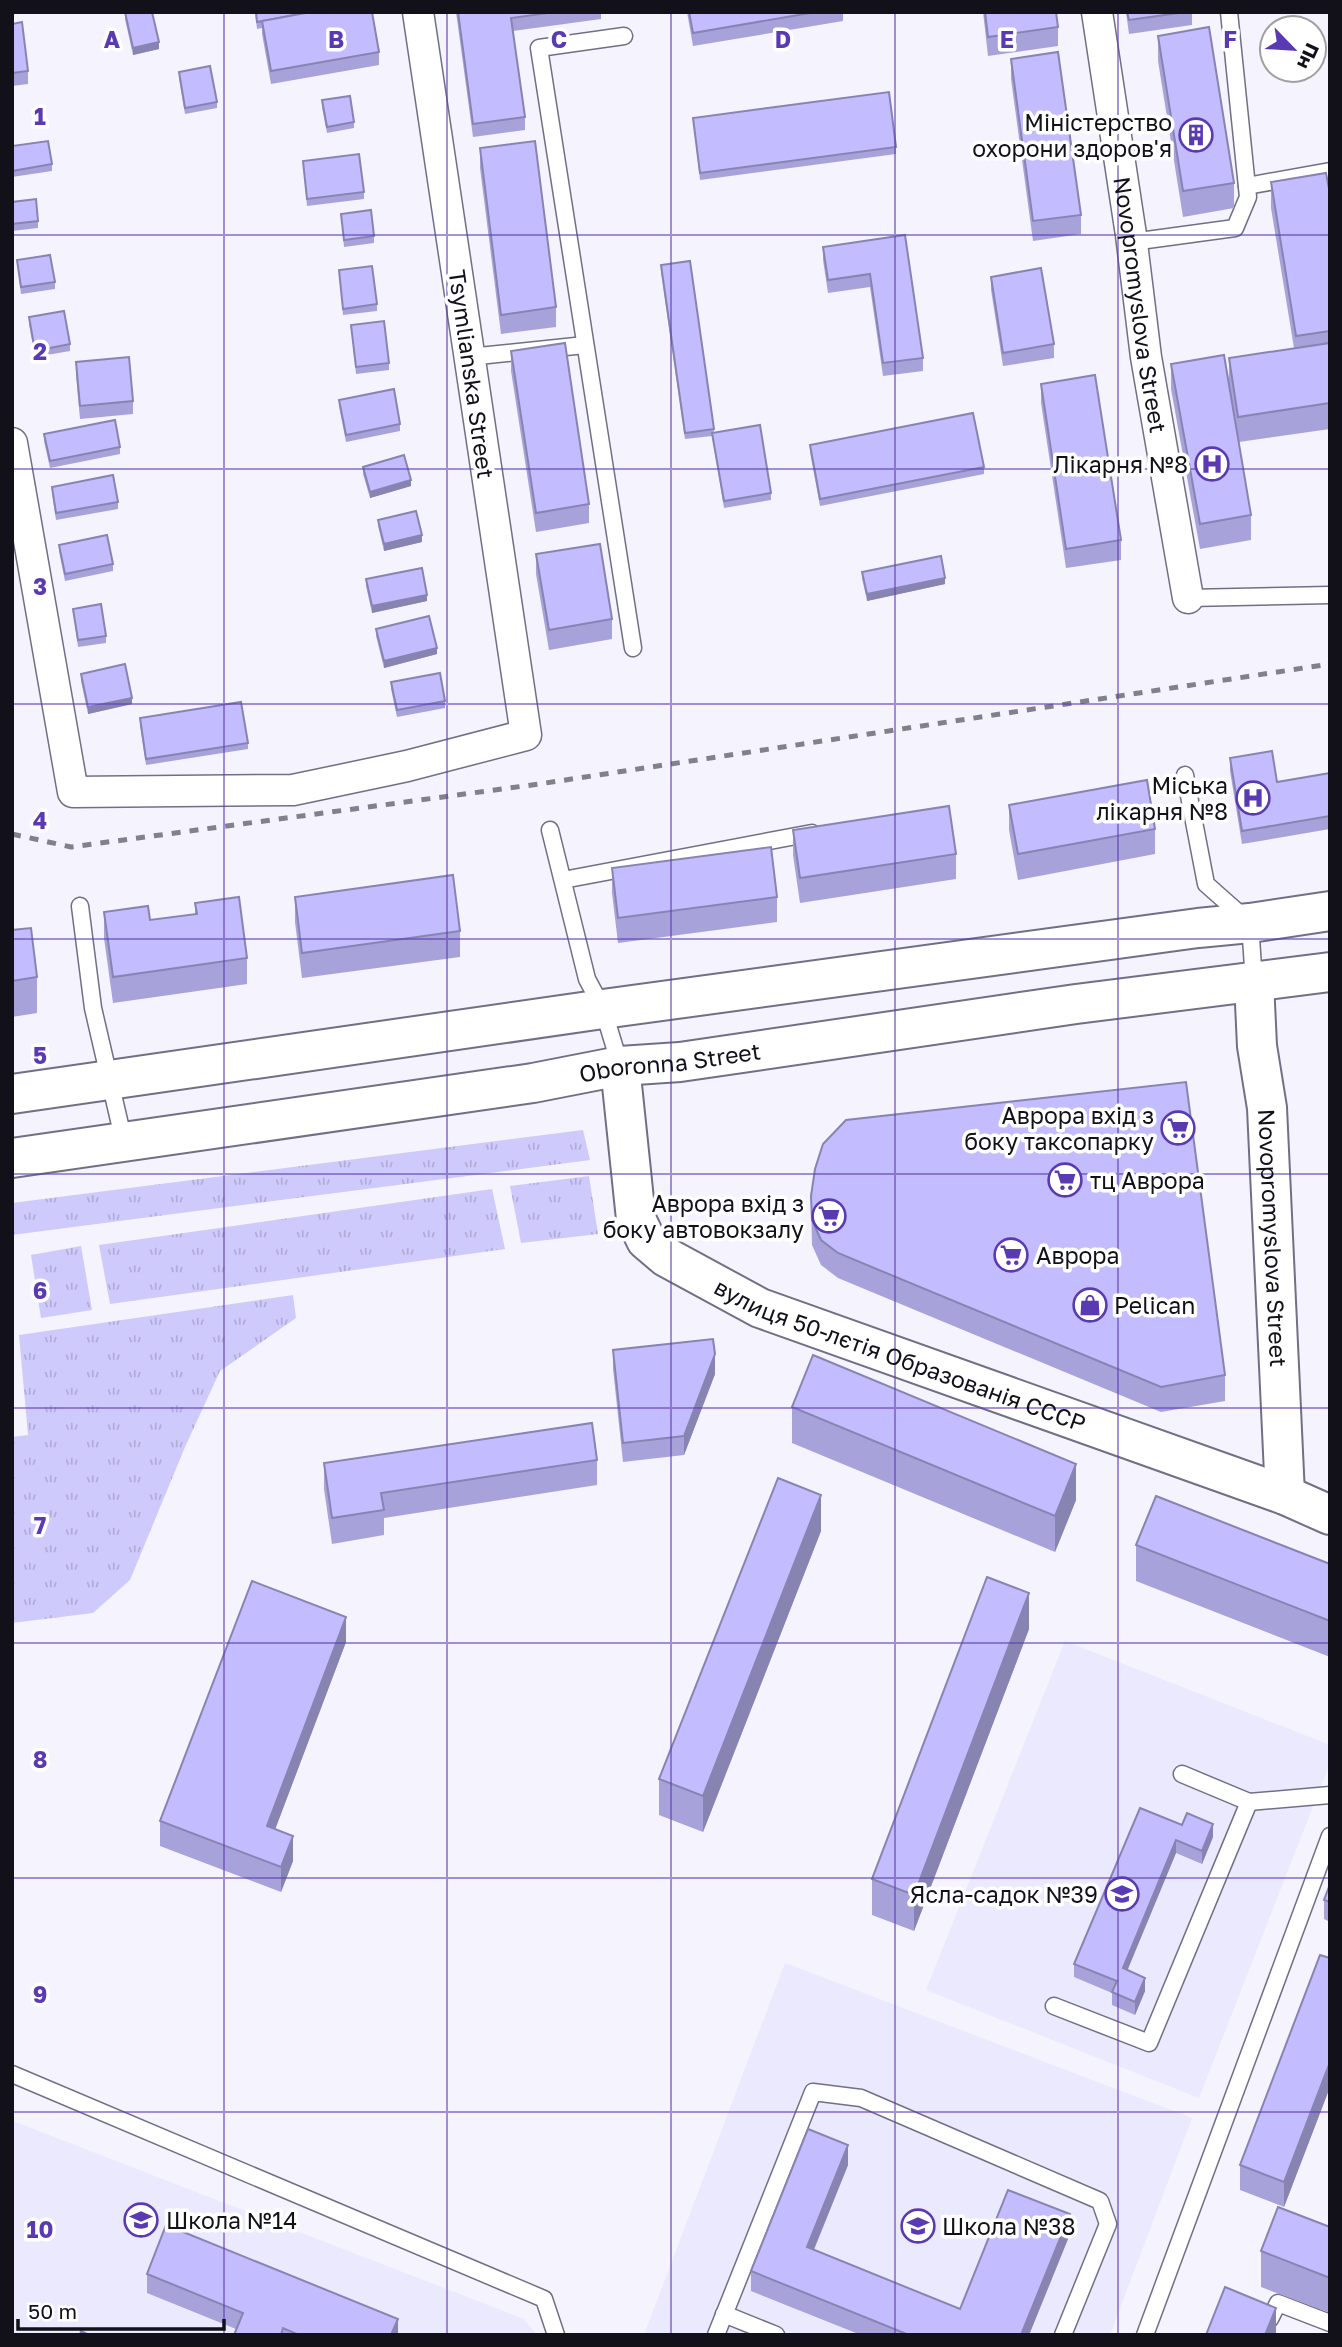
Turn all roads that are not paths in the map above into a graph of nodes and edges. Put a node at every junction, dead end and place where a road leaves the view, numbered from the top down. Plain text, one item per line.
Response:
1 (418, 12) edge
2 (1097, 12) edge
3 (1229, 12) edge
4 (624, 36) dead end
5 (1330, 172) edge
6 (1247, 186) junction
7 (1132, 242) junction
8 (586, 345) junction
9 (469, 357) junction
10 (12, 443) edge
11 (1330, 595) edge
12 (1188, 598) joint
13 (633, 648) dead end
14 (1185, 775) dead end
15 (834, 828) edge
16 (550, 830) dead end
17 (563, 880) junction
18 (80, 906) dead end
19 (1330, 911) edge
20 (1250, 923) junction
21 (1330, 972) edge
22 (1254, 982) junction
23 (603, 1009) junction
24 (620, 1066) junction
25 (108, 1080) junction
26 (12, 1094) edge
27 (124, 1142) junction
28 (12, 1158) edge
29 (1284, 1495) junction
30 (1330, 1515) edge
31 (1182, 1774) dead end
32 (1330, 1794) edge
33 (1249, 1802) junction
34 (1330, 1836) edge
35 (1054, 2006) dead end
36 (12, 2074) edge
37 (724, 2314) junction
38 (1270, 2319) edge
39 (1330, 2323) edge
40 (556, 2335) edge
41 (716, 2335) edge
42 (776, 2335) edge
43 (1063, 2335) edge
44 (1145, 2335) edge

1 - 9 street, Tsymlianska Street
2 - 7 street, Novopromyslova Street
3 - 6 lane
4 - 8 lane
5 - 6 lane
6 - 7 lane
7 - 12 street, Novopromyslova Street
8 - 9 lane
8 - 13 lane
9 - 10 street, Tsymlianska Street
11 - 12 lane
14 - 20 lane
15 - 17 lane
16 - 17 lane
17 - 23 lane
18 - 25 lane
19 - 20 main road
20 - 22 lane
20 - 23 main road
21 - 22 main road, Oboronna Street
22 - 24 main road, Oboronna Street
22 - 29 main road, Novopromyslova Street
23 - 24 lane
23 - 25 main road
24 - 27 main road, Oboronna Street
24 - 29 main road, вулиця 50-лєтія Образованія СССР
25 - 26 main road
25 - 27 lane
27 - 28 main road, Oboronna Street
29 - 30 main road, вулиця 50-лєтія Образованія СССР
31 - 33 lane
32 - 33 lane
33 - 35 lane
34 - 44 lane
36 - 40 lane
37 - 41 lane
37 - 42 lane
37 - 43 lane
38 - 39 lane

